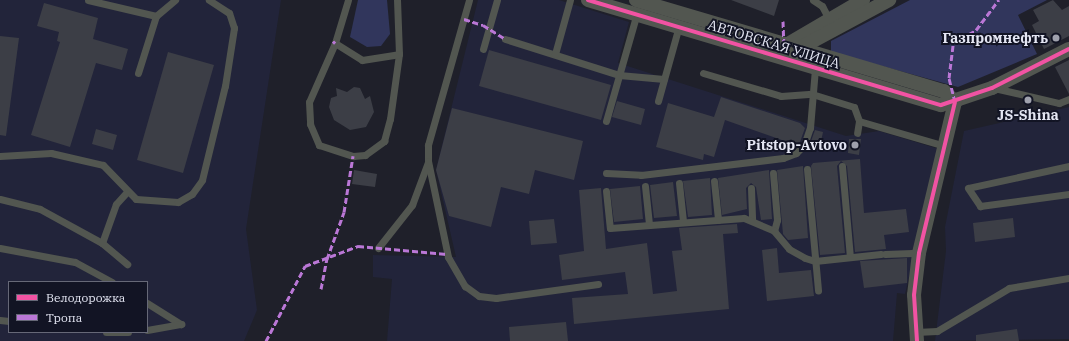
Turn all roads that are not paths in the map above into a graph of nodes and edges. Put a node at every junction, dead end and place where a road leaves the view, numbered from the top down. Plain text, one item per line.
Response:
1 (88, 0) edge
2 (175, 0) edge
3 (209, 0) edge
4 (348, 0) edge
5 (397, 0) edge
6 (469, 0) edge
7 (497, 0) edge
8 (570, 0) edge
9 (588, 0) edge
10 (813, 0) edge
11 (863, 0) edge
12 (889, 0) edge
13 (822, 3) edge
14 (638, 5) edge
15 (659, 9) edge
16 (156, 16) junction
17 (830, 19) junction
18 (681, 20) junction
19 (505, 39) dead end
20 (335, 43) junction
21 (784, 44) junction
22 (483, 49) dead end
23 (801, 49) junction
24 (1069, 49) edge
25 (399, 54) junction
26 (555, 54) junction
27 (775, 56) junction
28 (815, 68) junction
29 (138, 73) dead end
30 (703, 73) dead end
31 (619, 75) junction
32 (664, 79) junction
33 (992, 88) junction
34 (812, 94) junction
35 (1069, 99) edge
36 (658, 101) dead end
37 (955, 102) junction
38 (859, 120) junction
39 (606, 121) dead end
40 (857, 133) dead end
41 (945, 146) junction
42 (0, 156) edge
43 (428, 161) junction
44 (842, 166) dead end
45 (1069, 166) edge
46 (807, 169) dead end
47 (606, 173) dead end
48 (772, 173) dead end
49 (714, 181) dead end
50 (679, 183) dead end
51 (645, 186) dead end
52 (751, 188) dead end
53 (606, 191) dead end
54 (126, 193) junction
55 (1069, 194) edge
56 (0, 199) edge
57 (718, 220) junction
58 (752, 220) junction
59 (683, 222) junction
60 (649, 225) junction
61 (774, 231) junction
62 (102, 243) junction
63 (0, 248) edge
64 (378, 248) dead end
65 (919, 253) junction
66 (850, 257) junction
67 (815, 261) junction
68 (127, 264) dead end
69 (1069, 278) edge
70 (110, 281) edge
71 (598, 284) dead end
72 (818, 291) dead end
73 (148, 305) edge
74 (148, 330) edge
75 (916, 336) edge

1 - 16 lane
2 - 16 lane
3 - 54 lane
4 - 20 lane
5 - 25 lane
6 - 43 lane
7 - 22 lane
8 - 26 lane
9 - 14 street, АВТОВСКАЯ УЛИЦА
10 - 13 lane
11 - 17 street
12 - 23 street
13 - 17 lane
14 - 15 street, АВТОВСКАЯ УЛИЦА
14 - 31 lane
15 - 18 street, АВТОВСКАЯ УЛИЦА
16 - 29 lane
17 - 21 street
18 - 21 street, АВТОВСКАЯ УЛИЦА
18 - 27 street, АВТОВСКАЯ УЛИЦА
18 - 32 lane
19 - 26 lane
20 - 25 lane
20 - 25 lane
21 - 23 street, АВТОВСКАЯ УЛИЦА
21 - 27 street
23 - 27 street
23 - 37 street, АВТОВСКАЯ УЛИЦА
24 - 33 street
26 - 31 lane
27 - 28 street, АВТОВСКАЯ УЛИЦА
28 - 34 lane
28 - 37 street, АВТОВСКАЯ УЛИЦА
30 - 34 lane
31 - 32 lane
31 - 39 lane
32 - 36 lane
33 - 35 lane
33 - 37 street
34 - 38 lane
34 - 47 lane
37 - 41 street
38 - 40 lane
38 - 41 lane
41 - 65 street
42 - 54 lane
43 - 64 lane
43 - 71 lane
44 - 66 lane
45 - 55 lane
46 - 67 lane
48 - 61 lane
49 - 57 lane
50 - 59 lane
51 - 60 lane
52 - 58 lane
53 - 60 lane
54 - 62 lane
56 - 62 lane
57 - 58 lane
57 - 59 lane
58 - 61 lane
59 - 60 lane
61 - 67 lane
62 - 68 lane
63 - 70 lane
65 - 66 lane
65 - 75 street
66 - 67 lane
67 - 72 lane
69 - 75 lane
73 - 74 lane

